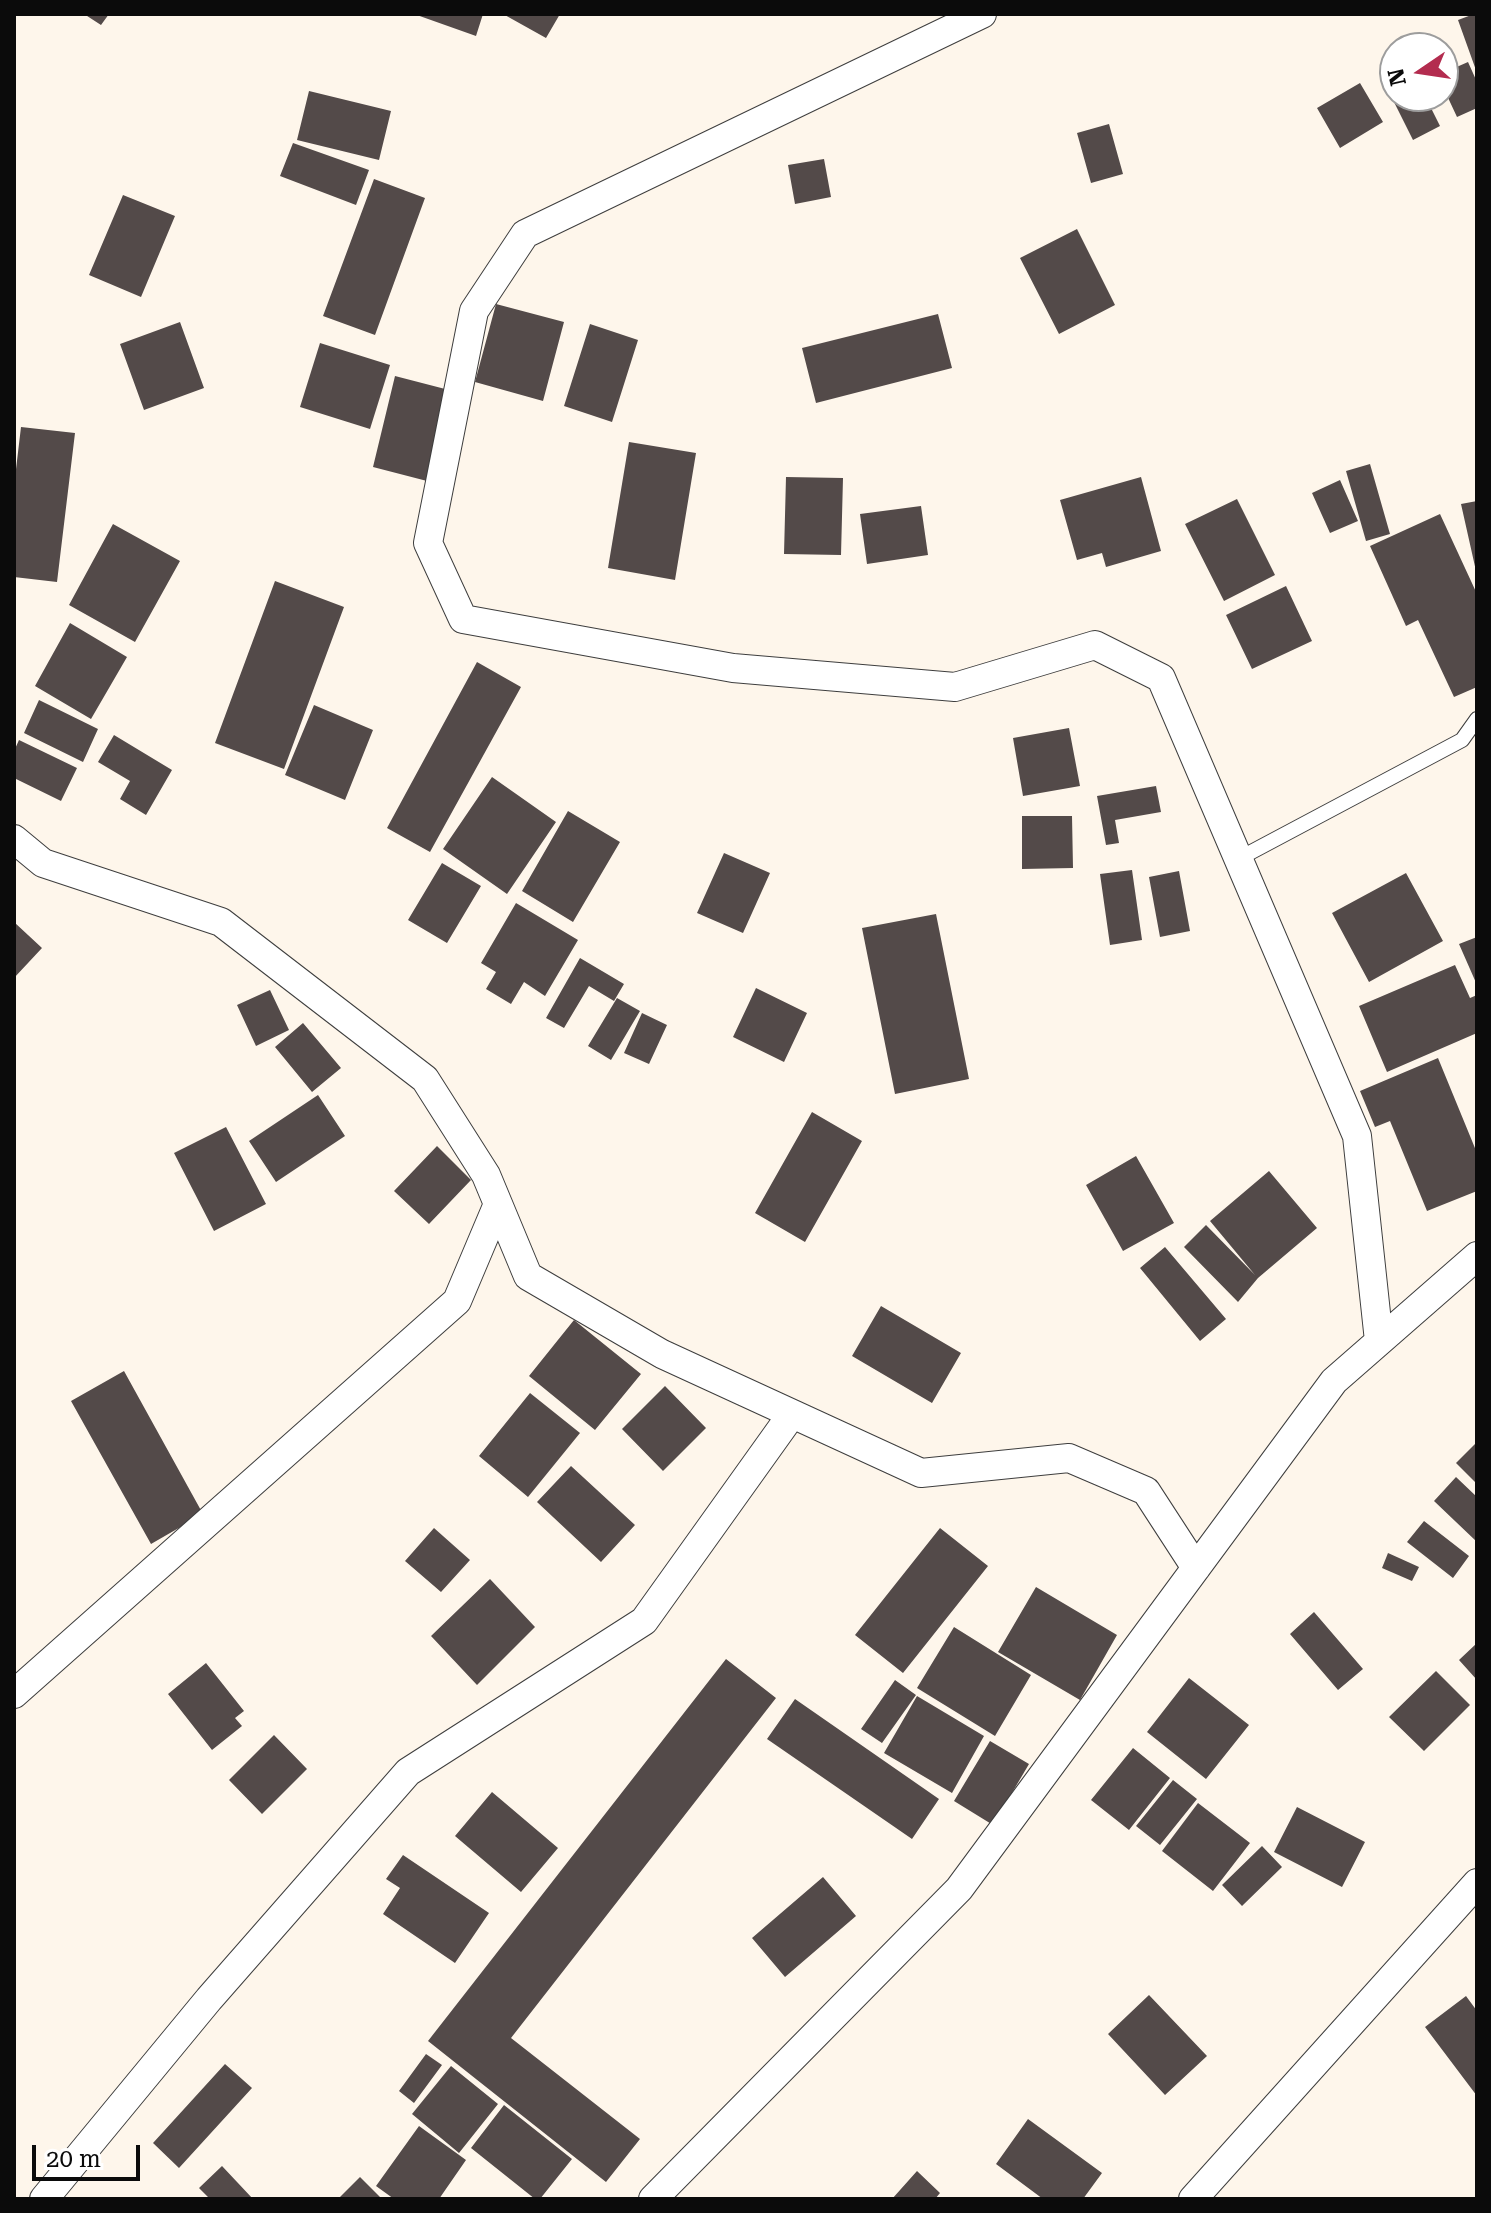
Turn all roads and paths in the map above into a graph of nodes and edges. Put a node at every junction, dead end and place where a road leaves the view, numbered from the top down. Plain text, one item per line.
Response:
1 (982, 14) edge
2 (1477, 719) edge
3 (14, 839) edge
4 (1240, 858) junction
5 (498, 1204) junction
6 (1477, 1256) edge
7 (1379, 1341) junction
8 (792, 1414) junction
9 (1196, 1568) junction
10 (14, 1694) edge
11 (1477, 1883) edge
12 (659, 2197) edge
13 (44, 2199) edge
14 (1193, 2199) edge

1 - 4 street
2 - 4 lane
3 - 5 street
4 - 7 street
5 - 8 street
5 - 10 street
6 - 7 street
7 - 9 street
8 - 9 street
8 - 13 street
9 - 12 street
11 - 14 street

